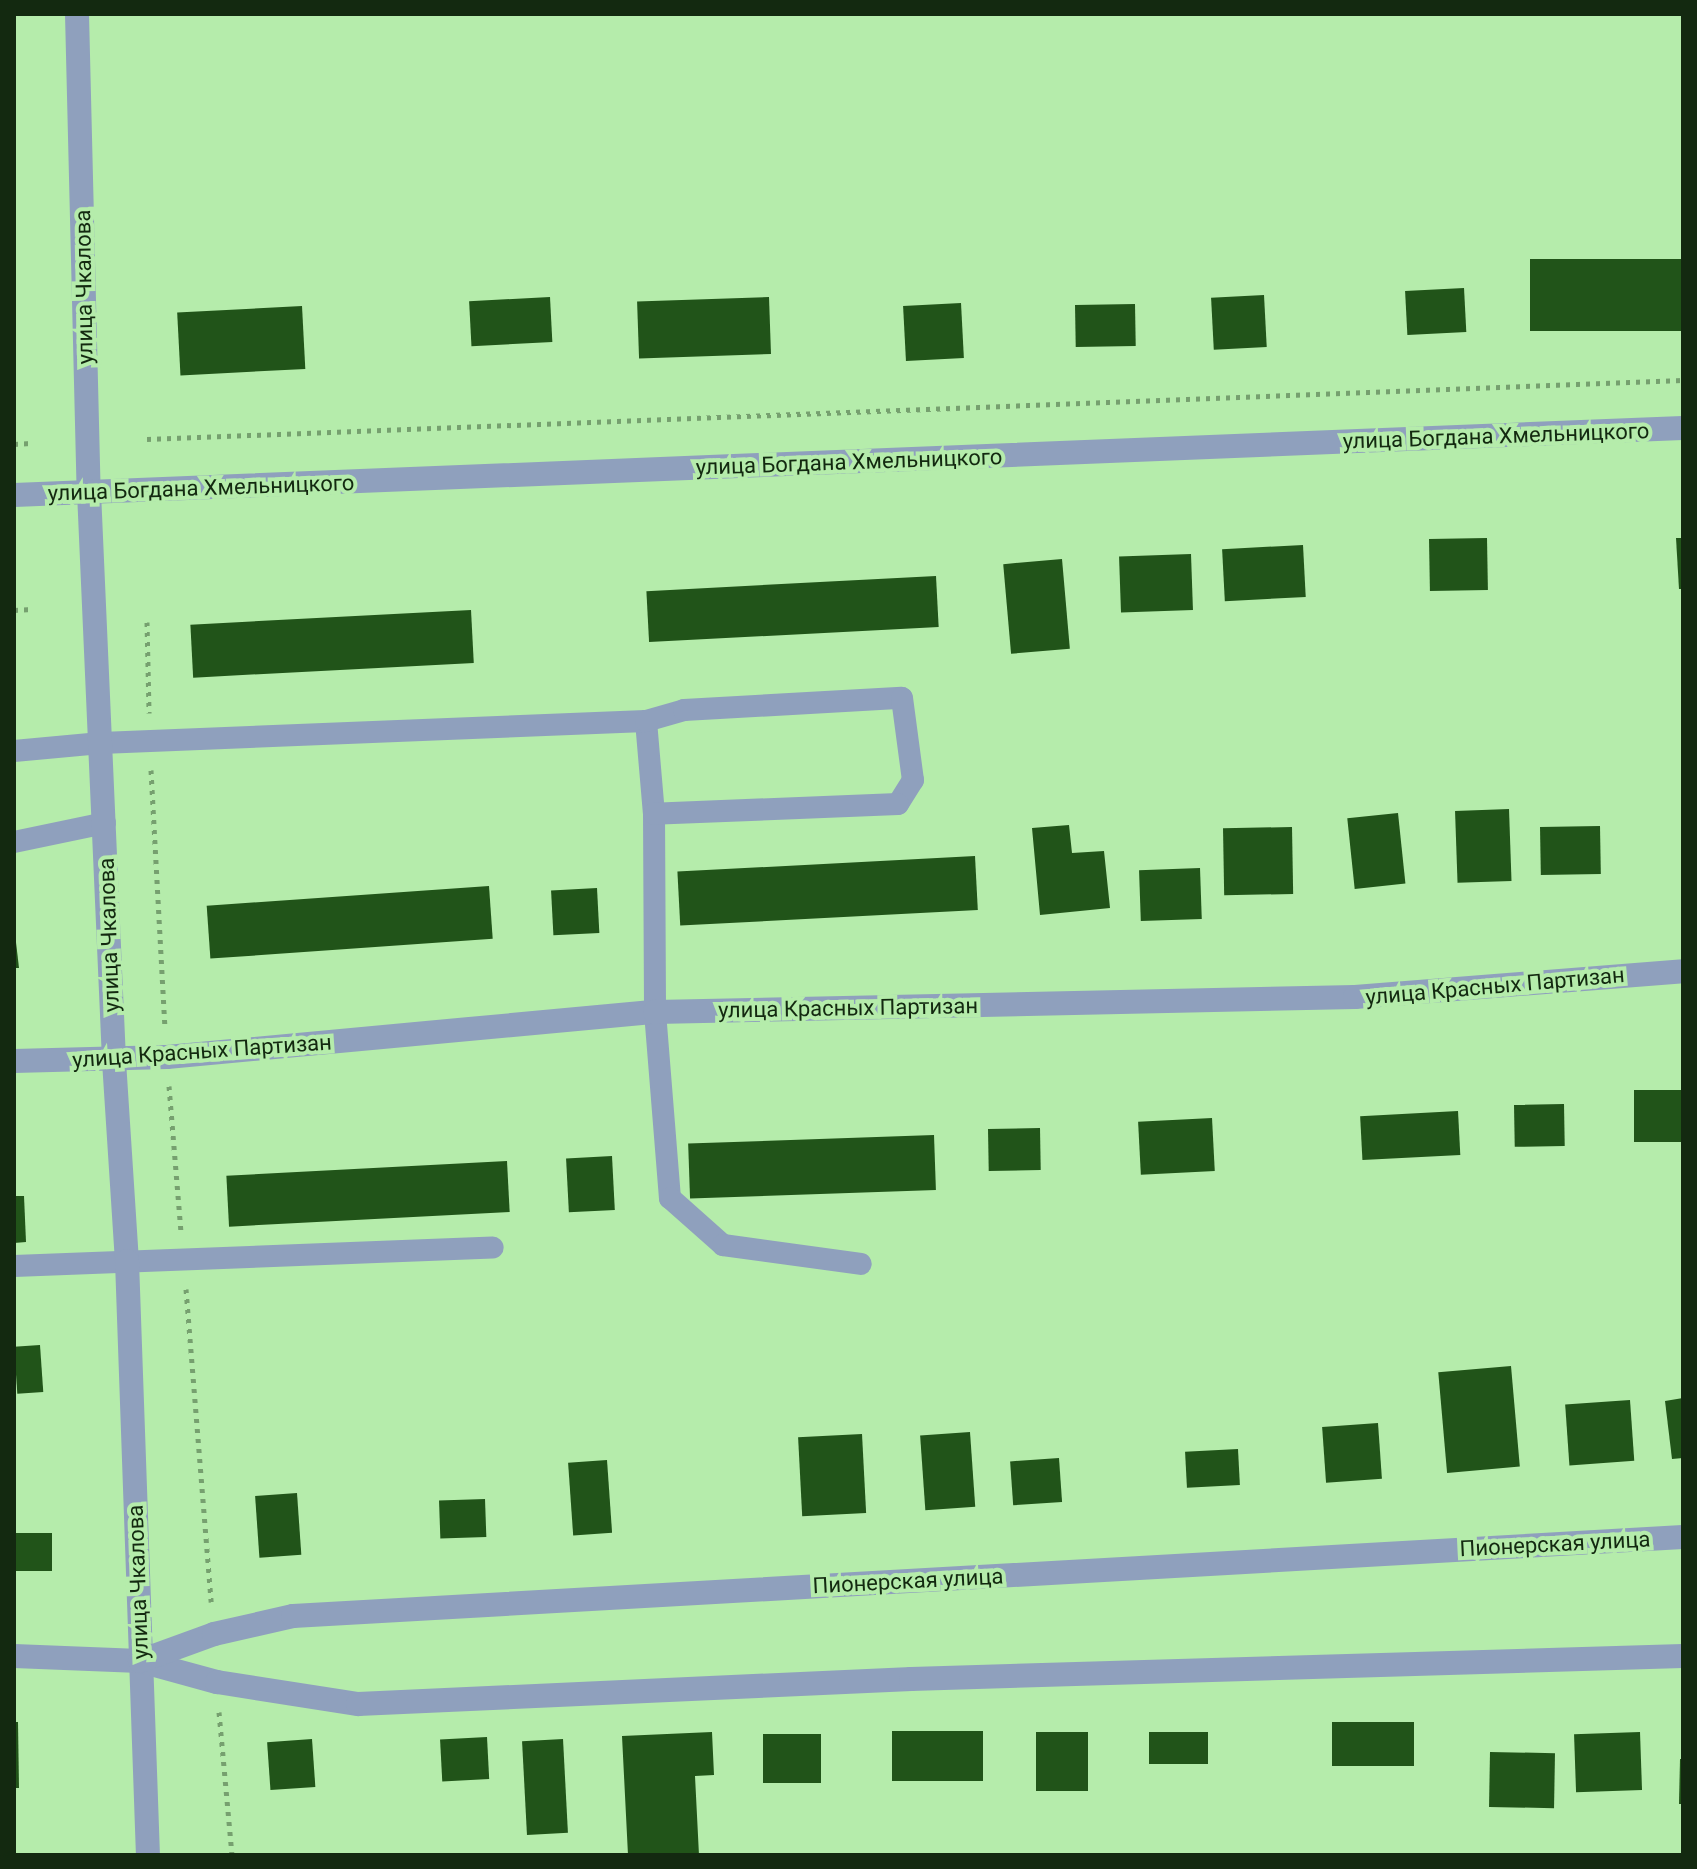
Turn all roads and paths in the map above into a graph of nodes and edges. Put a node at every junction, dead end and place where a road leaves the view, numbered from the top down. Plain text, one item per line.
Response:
1 (77, 14) edge
2 (1683, 380) edge
3 (1683, 428) edge
4 (147, 439) dead end
5 (31, 443) dead end
6 (14, 444) edge
7 (89, 492) junction
8 (14, 495) edge
9 (32, 609) dead end
10 (14, 610) edge
11 (646, 721) junction
12 (101, 743) junction
13 (14, 751) edge
14 (654, 814) junction
15 (105, 823) junction
16 (14, 842) edge
17 (1683, 971) edge
18 (655, 1012) junction
19 (14, 1061) edge
20 (114, 1061) junction
21 (493, 1248) dead end
22 (127, 1261) junction
23 (861, 1264) dead end
24 (14, 1266) edge
25 (1683, 1537) edge
26 (14, 1656) edge
27 (1683, 1656) edge
28 (140, 1661) junction
29 (148, 1855) edge

1 - 7 street, улица Чкалова
2 - 4 path
3 - 7 street, улица Богдана Хмельницкого
5 - 6 path
7 - 8 street, улица Богдана Хмельницкого
7 - 12 street, улица Чкалова
9 - 10 path
11 - 12 lane
11 - 14 lane
11 - 14 lane
12 - 13 lane
12 - 15 street, улица Чкалова
14 - 18 lane
15 - 16 lane
15 - 20 street, улица Чкалова
17 - 18 street, улица Красных Партизан
18 - 20 street, улица Красных Партизан
18 - 23 lane
19 - 20 street, улица Красных Партизан
20 - 22 street, улица Чкалова
21 - 22 lane
22 - 24 lane
22 - 28 street, улица Чкалова
25 - 28 street, Пионерская улица
26 - 28 street, Пионерская улица
27 - 28 street, Пионерская улица
28 - 29 street, улица Чкалова

